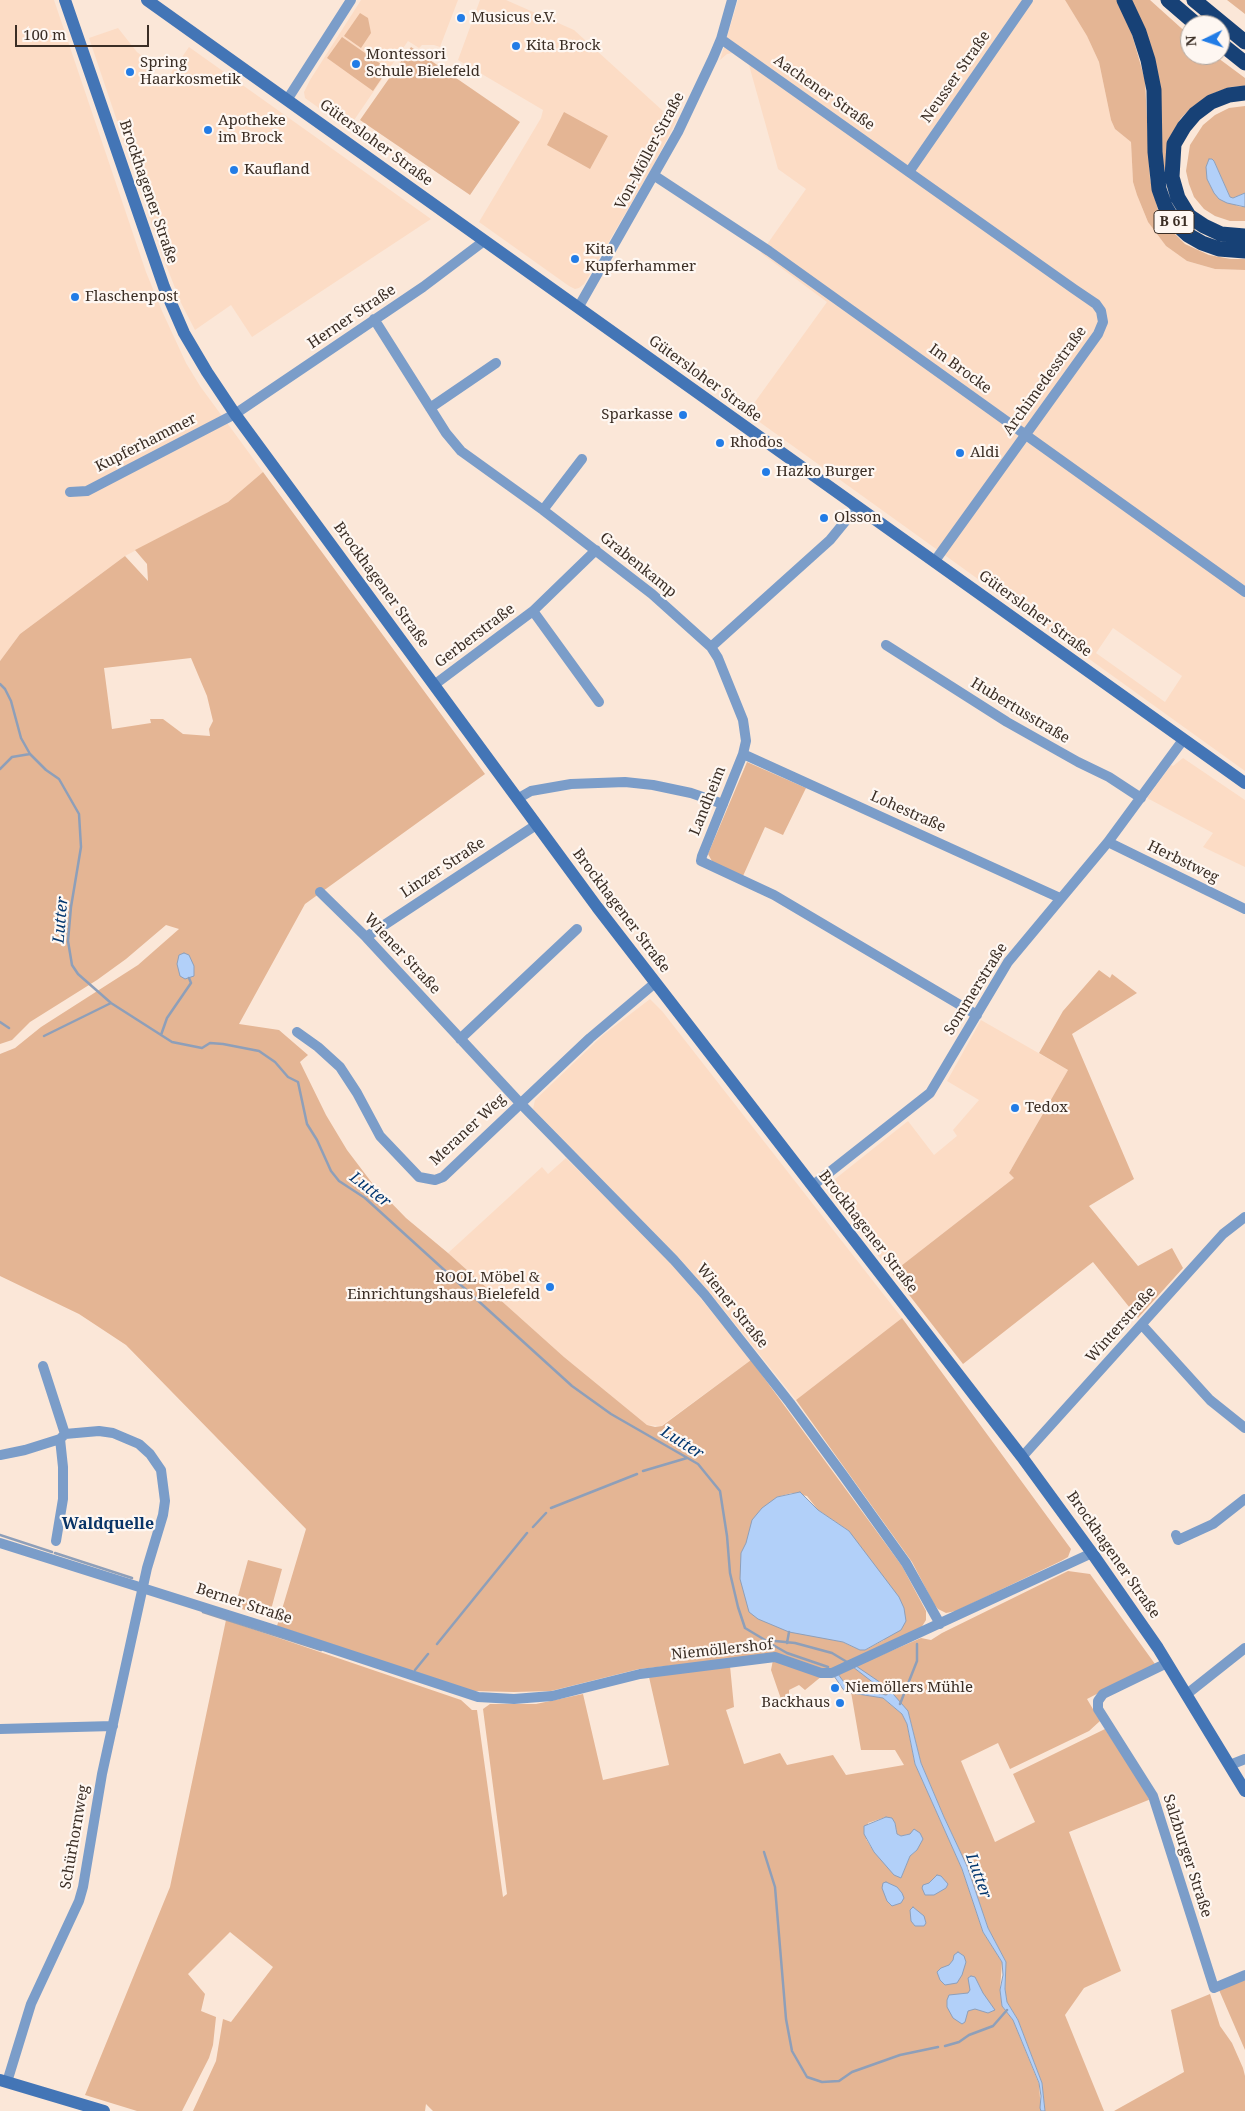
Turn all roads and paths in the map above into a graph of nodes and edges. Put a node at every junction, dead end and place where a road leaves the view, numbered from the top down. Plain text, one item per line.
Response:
1 (65, 0) edge
2 (147, 0) edge
3 (351, 0) edge
4 (732, 0) edge
5 (1028, 0) edge
6 (1124, 0) edge
7 (1168, 0) edge
8 (1194, 0) edge
9 (1185, 15) edge
10 (721, 39) junction
11 (1245, 42) edge
12 (1230, 51) edge
13 (1245, 64) edge
14 (1245, 93) edge
15 (287, 100) junction
16 (909, 172) junction
17 (655, 176) junction
18 (1245, 236) edge
19 (484, 241) junction
20 (1245, 251) edge
21 (578, 308) junction
22 (374, 319) junction
23 (496, 363) dead end
24 (430, 408) junction
25 (235, 414) junction
26 (1025, 434) junction
27 (582, 459) dead end
28 (70, 492) dead end
29 (857, 507) junction
30 (543, 510) junction
31 (596, 550) junction
32 (934, 562) junction
33 (1245, 592) edge
34 (533, 611) junction
35 (886, 645) dead end
36 (710, 647) junction
37 (434, 685) junction
38 (599, 702) dead end
39 (1183, 740) junction
40 (743, 754) junction
41 (1245, 783) edge
42 (1141, 798) junction
43 (517, 799) junction
44 (723, 804) junction
45 (536, 825) junction
46 (1108, 842) junction
47 (320, 892) dead end
48 (1060, 898) junction
49 (1245, 909) edge
50 (577, 929) dead end
51 (366, 937) junction
52 (655, 983) junction
53 (977, 1015) junction
54 (297, 1032) dead end
55 (460, 1039) junction
56 (520, 1103) junction
57 (812, 1186) junction
58 (1245, 1217) edge
59 (1142, 1325) junction
60 (43, 1366) dead end
61 (1245, 1428) edge
62 (62, 1436) junction
63 (0, 1455) edge
64 (1022, 1457) junction
65 (1245, 1499) edge
66 (1176, 1535) dead end
67 (56, 1541) dead end
68 (0, 1543) edge
69 (1092, 1553) junction
70 (144, 1588) junction
71 (940, 1624) junction
72 (1245, 1648) edge
73 (1167, 1663) junction
74 (1187, 1694) junction
75 (478, 1697) joint
76 (113, 1726) junction
77 (0, 1729) edge
78 (1245, 1759) edge
79 (1230, 1765) junction
80 (1245, 1791) edge
81 (1245, 1975) edge
82 (4, 2081) edge
83 (104, 2111) edge

1 - 25 main road, Brockhagener Straße
2 - 15 main road, Gütersloher Straße
3 - 15 street
4 - 10 street, Von-Möller-Straße
5 - 16 street, Neusser Straße
6 - 20 highway, B 61
7 - 9 highway
8 - 11 highway
10 - 16 street, Aachener Straße
10 - 17 street, Von-Möller-Straße
12 - 13 highway
14 - 18 highway
15 - 19 main road, Gütersloher Straße
16 - 26 street, Archimedesstraße
17 - 21 street, Von-Möller-Straße
17 - 26 street, Im Brocke
19 - 21 main road, Gütersloher Straße
19 - 22 street, Herner Straße
21 - 29 main road, Gütersloher Straße
22 - 24 street, Grabenkamp
22 - 25 street, Herner Straße
23 - 24 street
24 - 30 street, Grabenkamp
25 - 28 street, Kupferhammer
25 - 37 main road, Brockhagener Straße
26 - 32 street, Archimedesstraße
26 - 33 street, Im Brocke
27 - 30 street
29 - 32 main road, Gütersloher Straße
29 - 36 street
30 - 31 street, Grabenkamp
31 - 34 street, Gerberstraße
31 - 36 street, Grabenkamp
32 - 39 main road, Gütersloher Straße
34 - 37 street, Gerberstraße
34 - 38 street, Gerberstraße
35 - 42 street, Hubertusstraße
36 - 40 street, Landheim
37 - 43 main road, Brockhagener Straße
39 - 41 main road, Gütersloher Straße
39 - 42 street, Sommerstraße
40 - 44 street, Landheim
40 - 48 street, Lohestraße
42 - 46 street, Sommerstraße
43 - 44 street
43 - 45 main road, Brockhagener Straße
44 - 53 street, Landheim
45 - 51 street, Linzer Straße
45 - 52 main road, Brockhagener Straße
46 - 48 street, Sommerstraße
46 - 49 street, Herbstweg
47 - 51 street, Wiener Straße
48 - 53 street, Sommerstraße
50 - 55 street
51 - 55 street, Wiener Straße
52 - 56 street, Meraner Weg
52 - 57 main road, Brockhagener Straße
53 - 57 street, Sommerstraße
54 - 56 street, Meraner Weg
55 - 56 street, Wiener Straße
56 - 71 street, Wiener Straße
57 - 64 main road, Brockhagener Straße
58 - 59 street, Winterstraße
59 - 61 street
59 - 64 street, Winterstraße
60 - 62 street
62 - 63 street, Schürhornweg
62 - 67 street
62 - 70 street, Schürhornweg
64 - 69 main road, Brockhagener Straße
65 - 66 street
68 - 70 street, Berner Straße
69 - 71 street, Niemöllershof
69 - 73 main road, Brockhagener Straße
70 - 75 street, Berner Straße
70 - 76 street, Schürhornweg
71 - 75 street, Niemöllershof
72 - 74 street
73 - 74 main road, Brockhagener Straße
73 - 81 street, Salzburger Straße
74 - 79 main road, Brockhagener Straße
76 - 77 street
76 - 82 street, Schürhornweg
78 - 79 street
79 - 80 main road, Brockhagener Straße
82 - 83 main road

